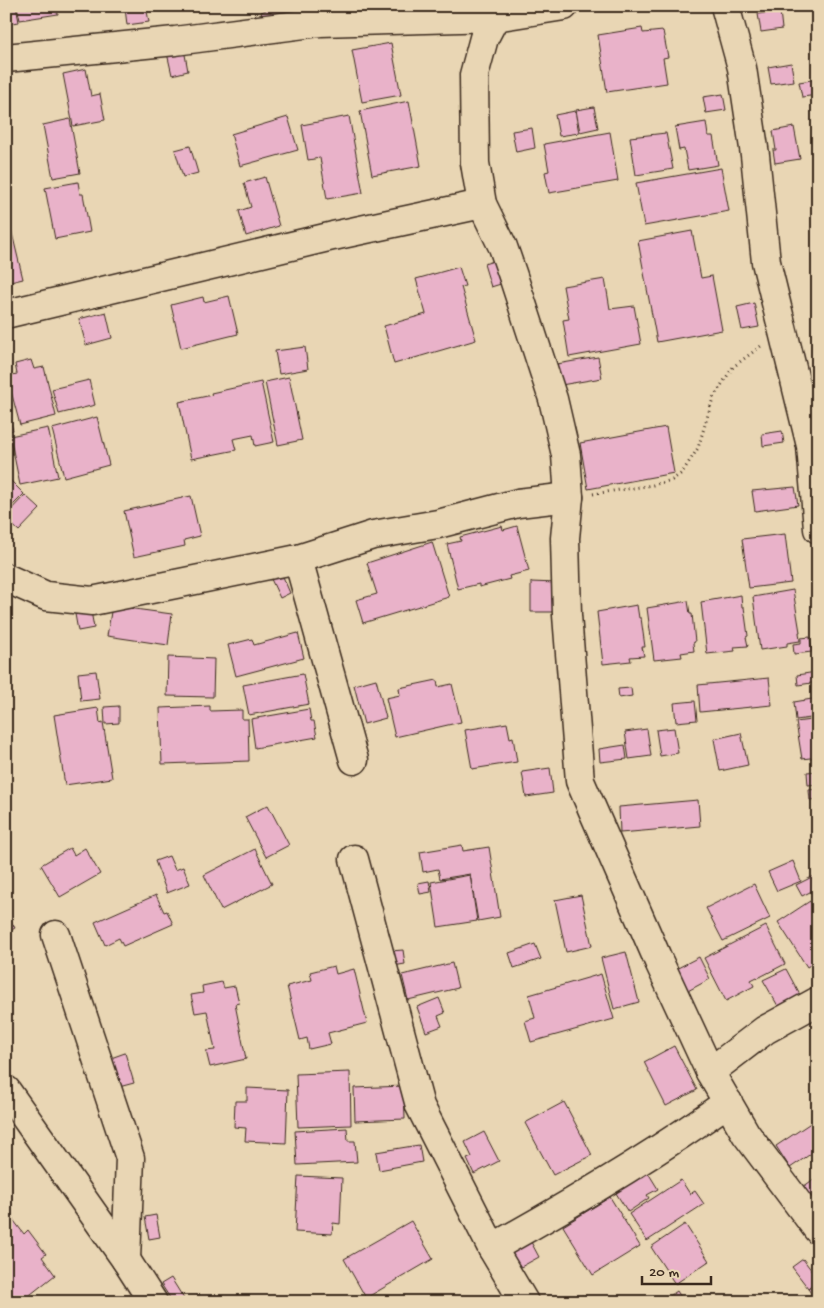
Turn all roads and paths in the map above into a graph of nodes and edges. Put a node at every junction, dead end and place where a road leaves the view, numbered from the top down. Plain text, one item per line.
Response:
1 (564, 6) edge
2 (725, 6) edge
3 (495, 16) junction
4 (6, 58) edge
5 (482, 204) junction
6 (6, 314) edge
7 (782, 328) junction
8 (815, 445) edge
9 (569, 497) junction
10 (818, 529) edge
11 (298, 559) junction
12 (6, 578) edge
13 (354, 760) dead end
14 (354, 859) dead end
15 (56, 935) dead end
16 (818, 1001) edge
17 (710, 1072) junction
18 (6, 1090) edge
19 (728, 1102) junction
20 (818, 1230) edge
21 (492, 1248) junction
22 (126, 1260) junction
23 (153, 1302) edge
24 (524, 1302) edge

1 - 3 street
2 - 7 street
3 - 4 street
3 - 5 street
5 - 6 street
5 - 9 street
7 - 8 street
7 - 9 path
8 - 10 street
9 - 11 street
9 - 17 street
11 - 12 street
11 - 13 street
14 - 21 street
15 - 22 street
16 - 17 street
17 - 19 street
18 - 22 street
19 - 20 street
19 - 21 street
21 - 24 street
22 - 23 street

